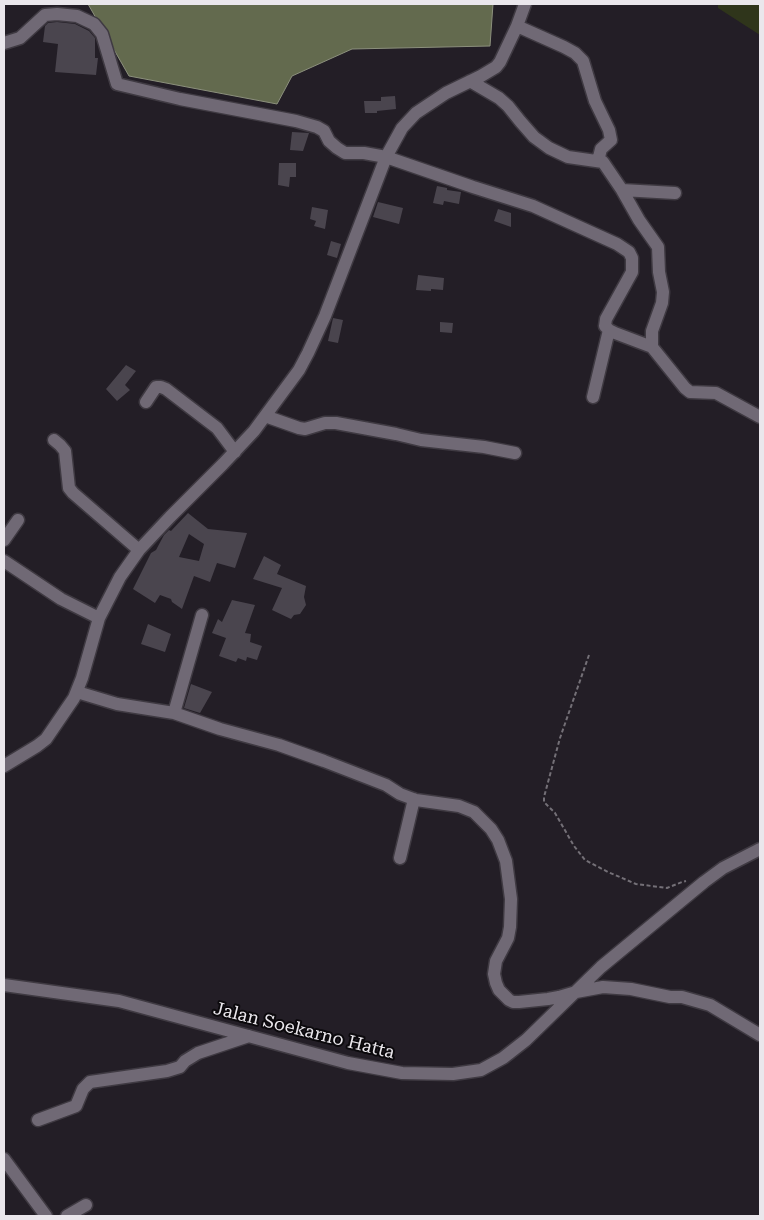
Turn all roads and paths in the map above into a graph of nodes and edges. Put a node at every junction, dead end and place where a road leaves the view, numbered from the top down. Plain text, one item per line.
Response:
1 (525, 4) edge
2 (517, 26) junction
3 (4, 43) edge
4 (470, 81) junction
5 (386, 156) junction
6 (598, 161) junction
7 (622, 190) junction
8 (674, 193) dead end
9 (609, 330) junction
10 (652, 347) junction
11 (593, 397) dead end
12 (146, 402) dead end
13 (265, 416) junction
14 (760, 417) edge
15 (54, 440) dead end
16 (235, 452) junction
17 (515, 453) dead end
18 (18, 520) dead end
19 (4, 540) edge
20 (139, 550) junction
21 (4, 561) edge
22 (202, 615) dead end
23 (99, 618) junction
24 (589, 655) dead end
25 (77, 692) junction
26 (174, 713) junction
27 (4, 766) edge
28 (414, 799) junction
29 (760, 849) edge
30 (400, 858) dead end
31 (704, 882) junction
32 (4, 985) edge
33 (576, 992) junction
34 (760, 1035) edge
35 (249, 1036) junction
36 (38, 1120) dead end
37 (4, 1159) edge
38 (86, 1205) dead end
39 (46, 1216) edge
40 (67, 1216) edge

1 - 2 street
2 - 4 street
2 - 6 street
3 - 5 street
4 - 5 street
4 - 6 street
5 - 9 street
5 - 13 street
6 - 7 street
7 - 8 street
7 - 10 street
9 - 10 street
9 - 11 street
10 - 14 street
12 - 16 street
13 - 16 street
13 - 17 street
15 - 20 street
16 - 20 street
18 - 19 street
20 - 23 street
21 - 23 street
22 - 26 street
23 - 25 street
24 - 31 path
25 - 26 street
25 - 27 street
26 - 28 street
28 - 30 street
28 - 33 street
29 - 31 street, Jalan Soekarno Hatta
31 - 33 street, Jalan Soekarno Hatta
32 - 35 street, Jalan Soekarno Hatta
33 - 34 street
33 - 35 street, Jalan Soekarno Hatta
35 - 36 street
37 - 39 street
38 - 40 street

